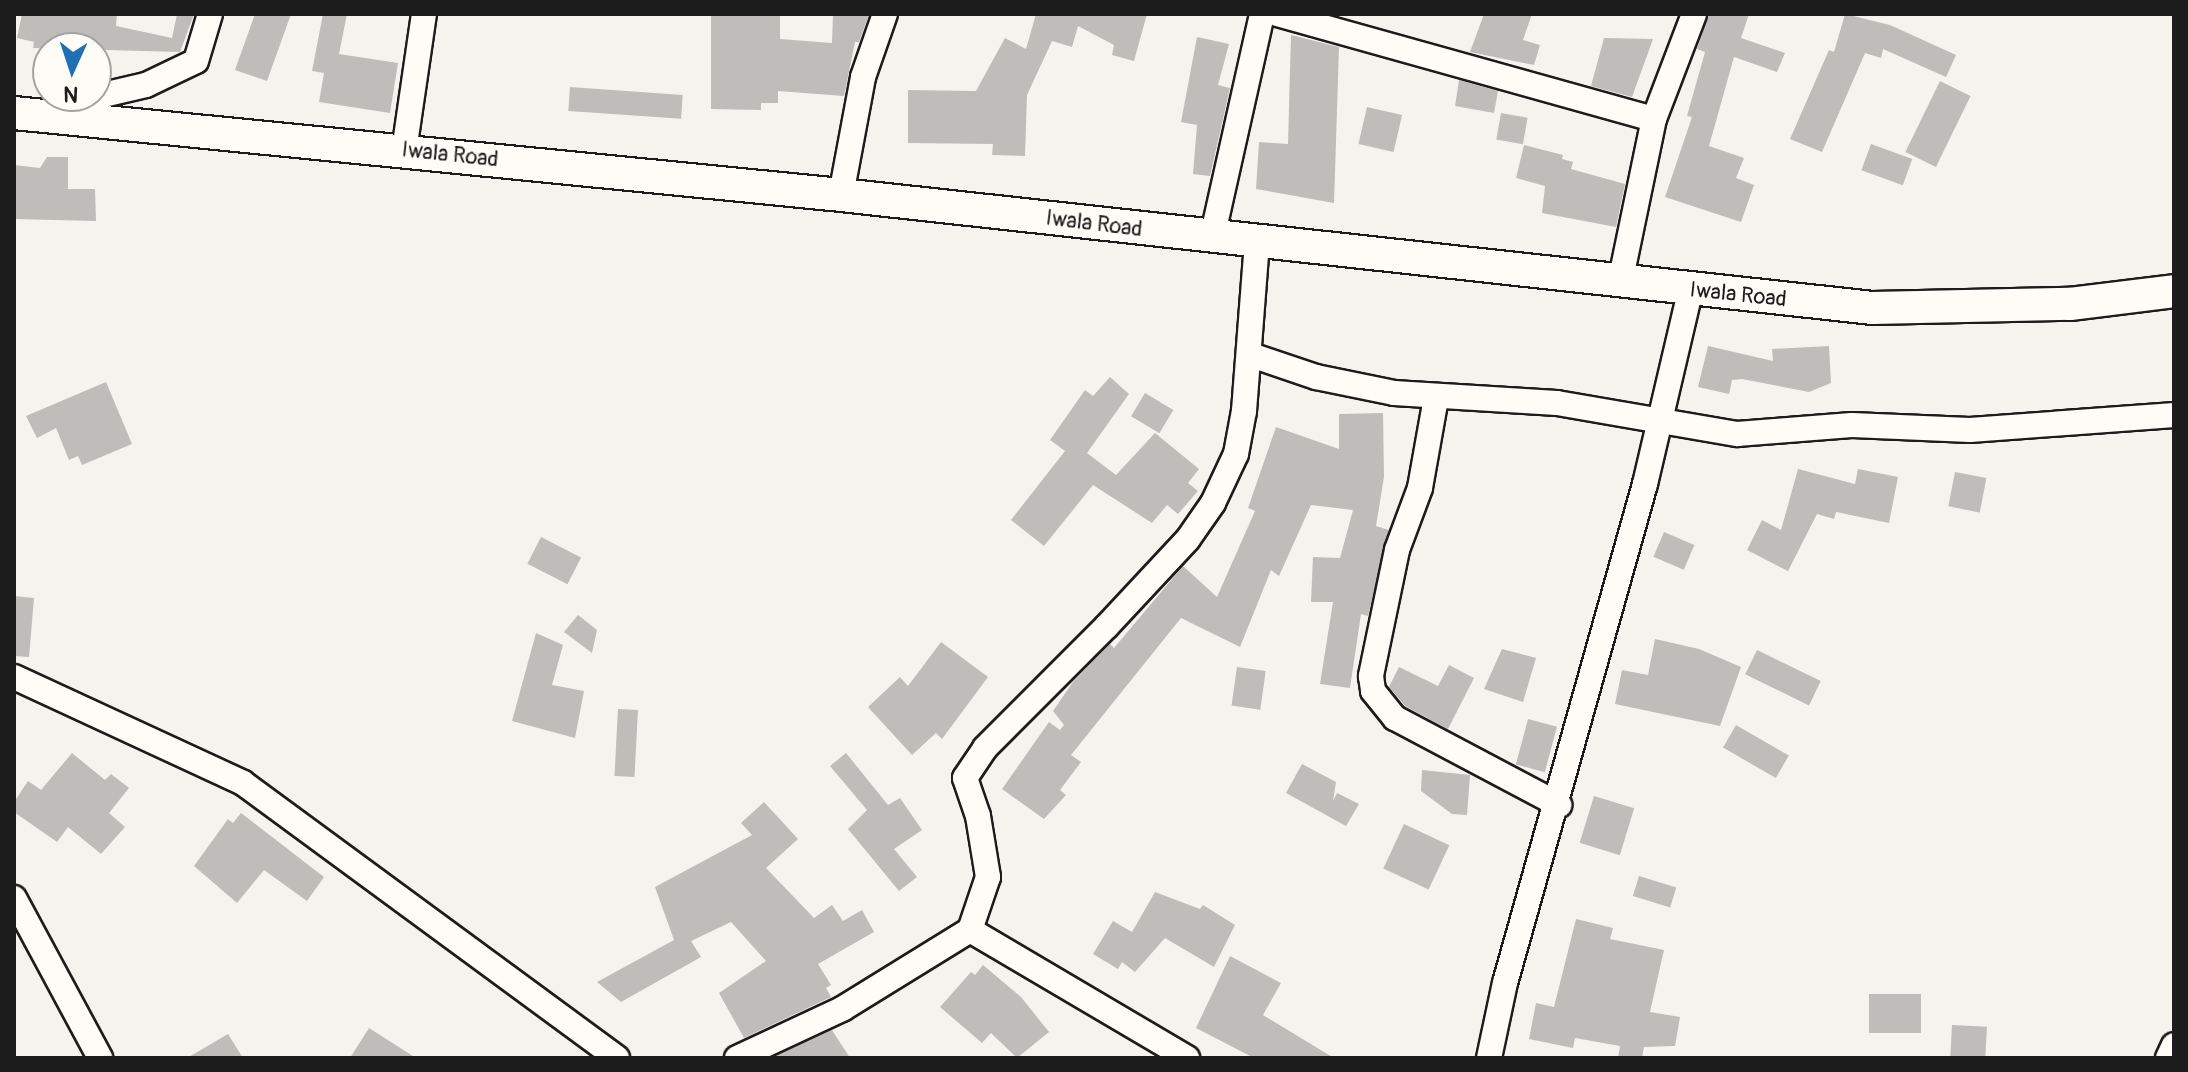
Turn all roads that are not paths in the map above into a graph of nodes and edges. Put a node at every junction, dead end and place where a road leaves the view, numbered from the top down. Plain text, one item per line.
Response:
1 (210, 14) edge
2 (424, 14) edge
3 (885, 14) edge
4 (1262, 14) edge
5 (1277, 14) edge
6 (1694, 14) edge
7 (14, 113) edge
8 (68, 116) junction
9 (1654, 119) junction
10 (404, 151) junction
11 (841, 195) junction
12 (1212, 238) junction
13 (1257, 242) junction
14 (1621, 278) junction
15 (2174, 291) edge
16 (1690, 292) junction
17 (1251, 355) junction
18 (1436, 398) junction
19 (2174, 415) edge
20 (1659, 420) junction
21 (14, 677) edge
22 (1559, 805) junction
23 (14, 898) edge
24 (970, 930) junction
25 (2174, 1045) edge
26 (100, 1058) edge
27 (617, 1058) edge
28 (737, 1058) edge
29 (1187, 1058) edge
30 (1489, 1058) edge
31 (2168, 1058) edge

1 - 8 street
2 - 10 street
3 - 11 street
4 - 12 street
5 - 9 street
6 - 9 street
7 - 8 street, Iwala Road
8 - 10 street, Iwala Road
9 - 14 street
10 - 11 street, Iwala Road
11 - 12 street, Iwala Road
12 - 13 street, Iwala Road
13 - 14 street, Iwala Road
13 - 17 street
14 - 16 street, Iwala Road
15 - 16 street, Iwala Road
16 - 20 street
17 - 18 street
17 - 24 street
18 - 20 street
18 - 22 street
19 - 20 street
20 - 22 street
21 - 27 street
22 - 30 street
23 - 26 street
24 - 28 street
24 - 29 street
25 - 31 street

